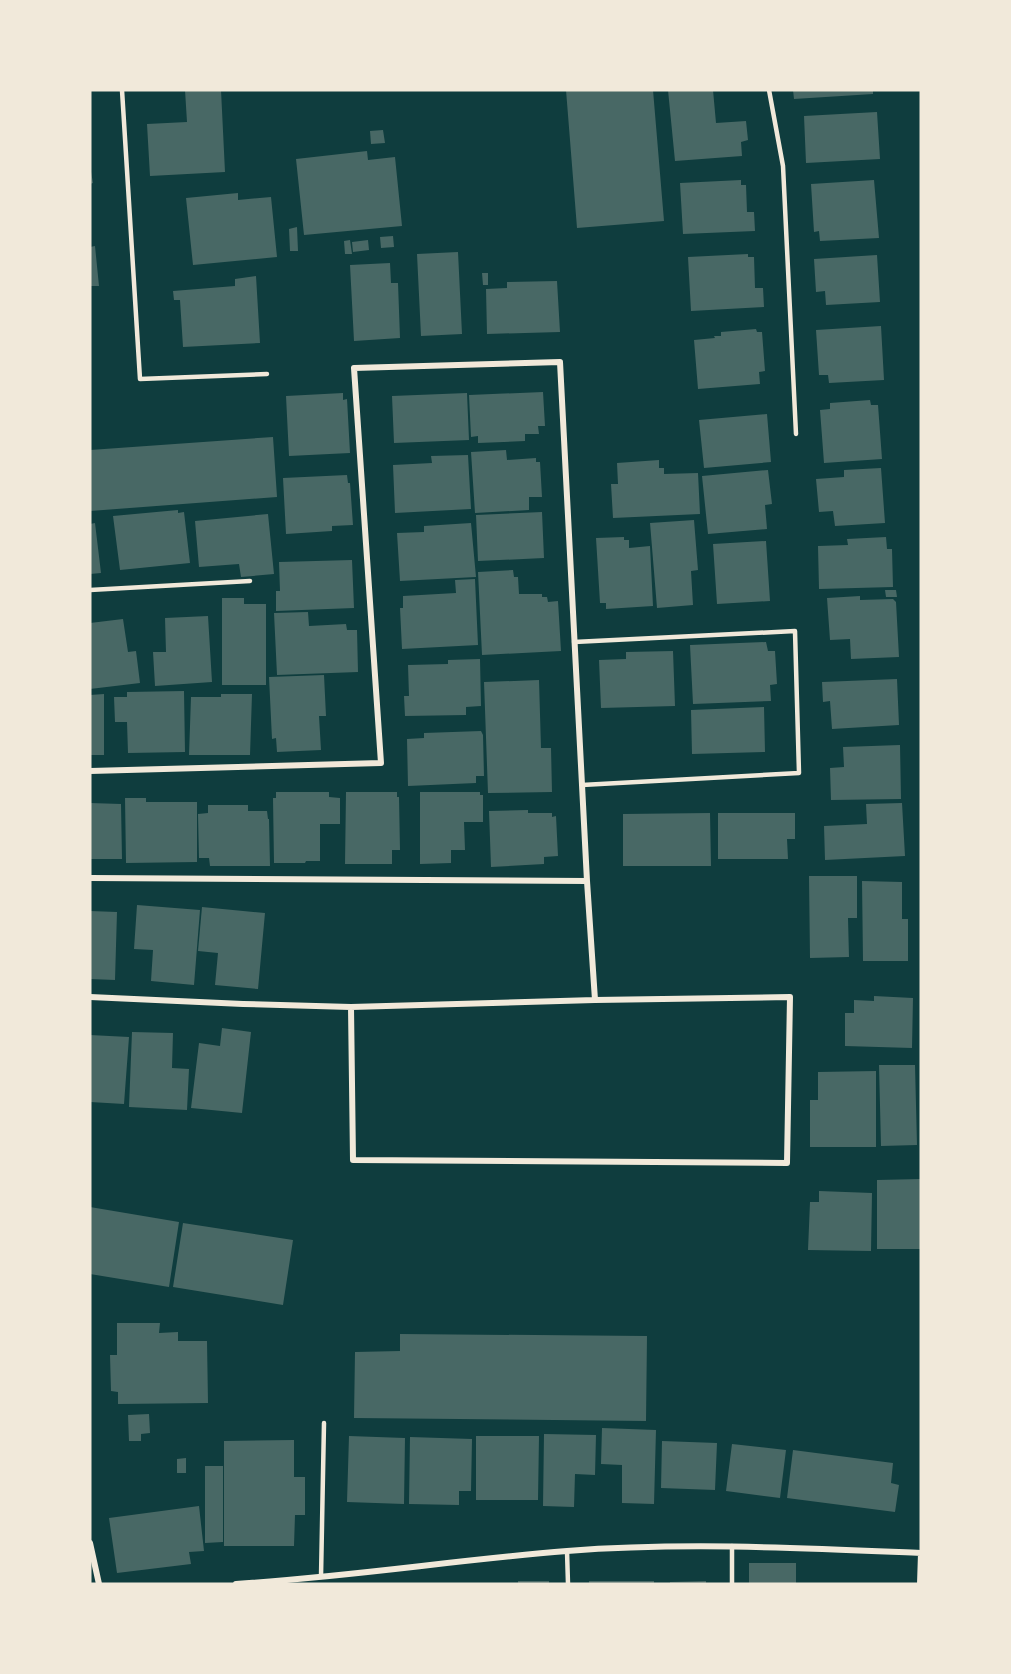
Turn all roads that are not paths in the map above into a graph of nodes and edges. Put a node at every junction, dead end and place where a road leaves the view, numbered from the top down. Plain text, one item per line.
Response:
1 (122, 90) edge
2 (769, 90) edge
3 (267, 374) dead end
4 (796, 434) dead end
5 (250, 581) dead end
6 (90, 590) edge
7 (574, 642) junction
8 (90, 771) edge
9 (582, 785) junction
10 (90, 878) edge
11 (587, 881) junction
12 (90, 997) edge
13 (595, 1000) junction
14 (351, 1007) junction
15 (324, 1423) dead end
16 (90, 1543) edge
17 (732, 1546) junction
18 (567, 1551) junction
19 (921, 1553) edge
20 (321, 1577) junction
21 (306, 1582) edge
22 (99, 1584) edge
23 (236, 1584) edge
24 (568, 1584) edge
25 (732, 1584) edge
26 (920, 1584) edge

1 - 3 lane
2 - 4 lane
5 - 6 lane
7 - 8 street
7 - 9 street
7 - 9 lane
9 - 11 street
10 - 11 street
11 - 13 street
12 - 14 street
13 - 14 street
13 - 14 street
15 - 20 lane
16 - 22 street
17 - 18 street
17 - 19 street
17 - 25 lane
18 - 20 street
18 - 24 lane
19 - 26 street
20 - 21 street
21 - 23 street

